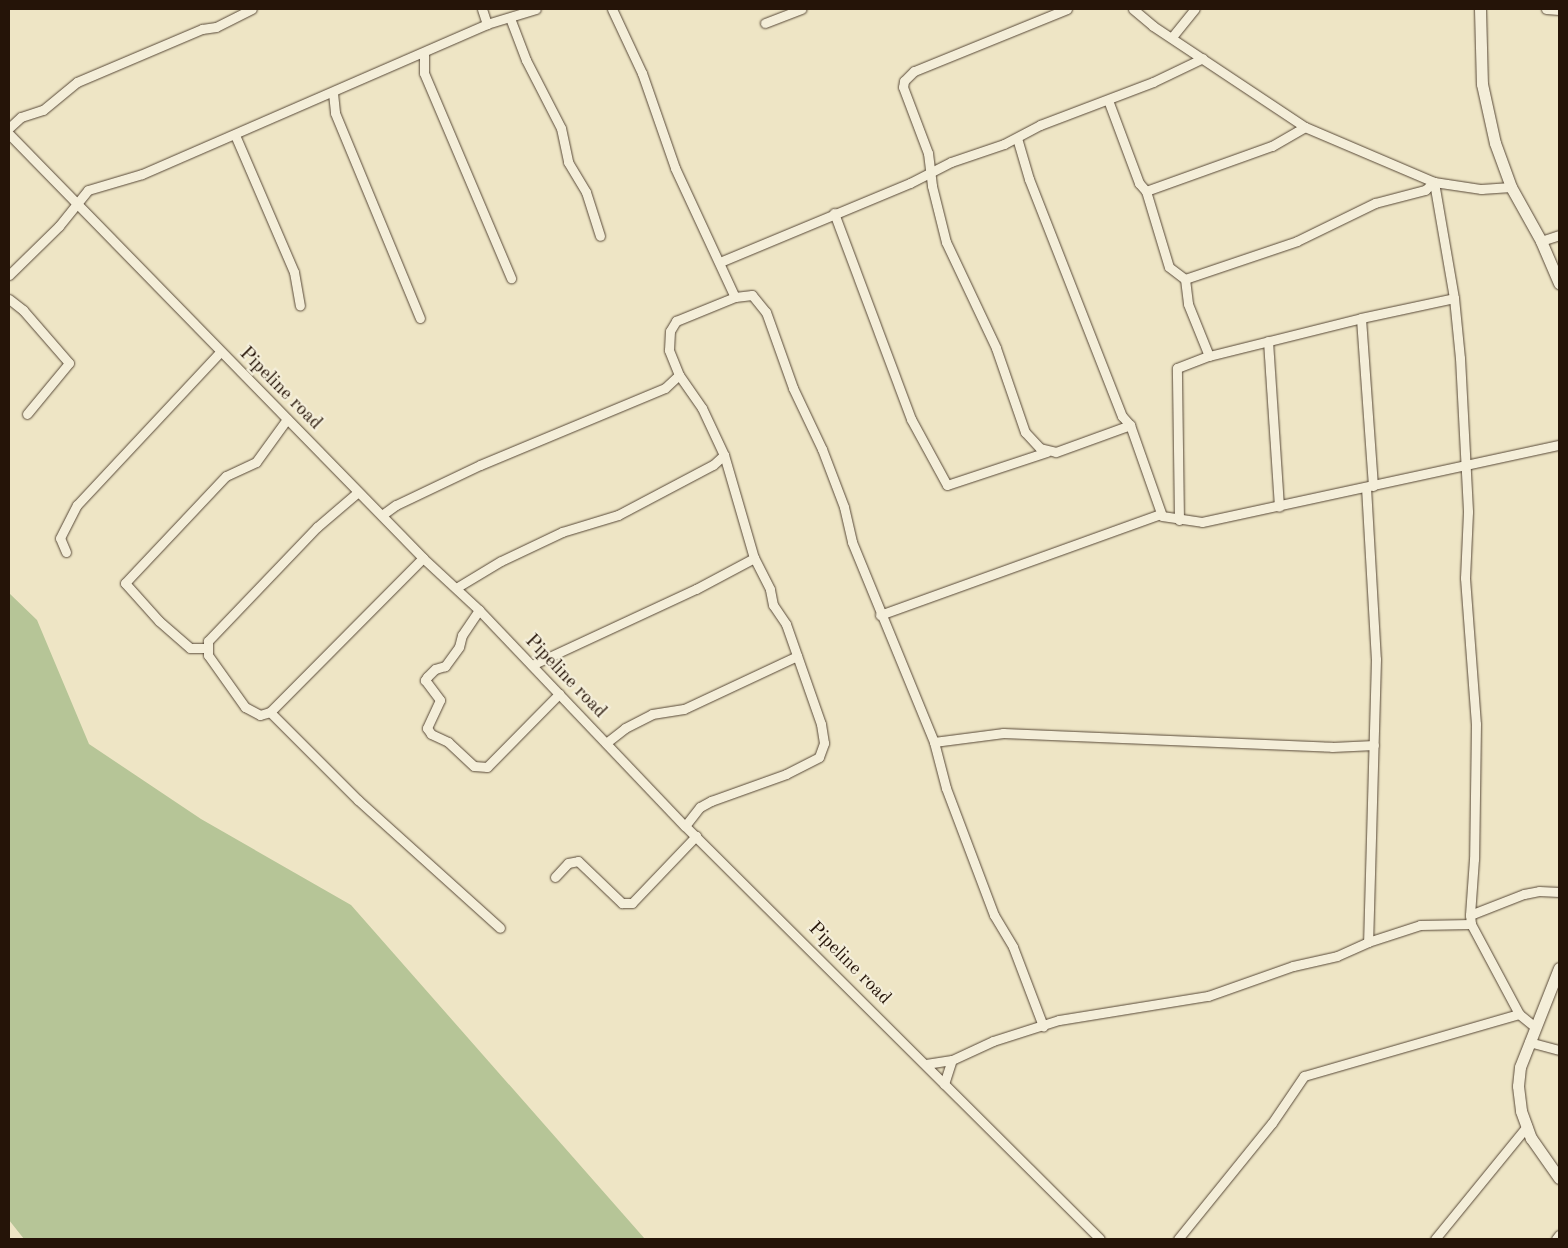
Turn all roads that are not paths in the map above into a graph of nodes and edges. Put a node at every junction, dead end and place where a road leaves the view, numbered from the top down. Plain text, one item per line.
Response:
1 (252, 9) edge
2 (482, 9) edge
3 (536, 9) edge
4 (612, 9) edge
5 (801, 9) edge
6 (1066, 9) edge
7 (1133, 9) edge
8 (1195, 9) edge
9 (1480, 9) edge
10 (1546, 9) edge
11 (1559, 10) edge
12 (510, 18) junction
13 (765, 23) dead end
14 (488, 24) junction
15 (1172, 37) junction
16 (1194, 52) junction
17 (424, 54) junction
18 (1203, 58) junction
19 (1194, 62) junction
20 (333, 94) junction
21 (1108, 100) junction
22 (11, 127) edge
23 (1305, 127) junction
24 (9, 134) edge
25 (235, 135) junction
26 (1018, 138) junction
27 (20, 145) junction
28 (929, 172) junction
29 (1434, 182) junction
30 (1512, 187) junction
31 (1146, 191) junction
32 (79, 204) junction
33 (834, 213) junction
34 (1559, 235) edge
35 (600, 236) dead end
36 (1542, 241) junction
37 (720, 262) junction
38 (9, 276) edge
39 (511, 278) dead end
40 (1186, 279) junction
41 (1559, 283) edge
42 (735, 297) junction
43 (1454, 298) junction
44 (9, 299) edge
45 (300, 305) dead end
46 (420, 318) dead end
47 (1361, 318) junction
48 (1268, 341) junction
49 (220, 352) junction
50 (1209, 356) junction
51 (679, 375) junction
52 (27, 414) dead end
53 (288, 419) junction
54 (1130, 425) junction
55 (1559, 445) edge
56 (1047, 452) junction
57 (724, 455) junction
58 (1464, 464) junction
59 (1369, 486) junction
60 (358, 492) junction
61 (1278, 508) junction
62 (1160, 514) junction
63 (382, 515) junction
64 (1178, 520) junction
65 (66, 552) dead end
66 (423, 558) junction
67 (754, 558) junction
68 (456, 588) junction
69 (479, 610) junction
70 (880, 615) junction
71 (206, 648) junction
72 (797, 656) junction
73 (532, 665) junction
74 (559, 694) junction
75 (270, 712) junction
76 (934, 742) junction
77 (606, 743) junction
78 (1374, 745) junction
79 (685, 826) junction
80 (696, 836) junction
81 (555, 877) dead end
82 (1559, 892) edge
83 (1470, 919) junction
84 (500, 928) dead end
85 (1368, 942) junction
86 (1559, 968) edge
87 (1520, 1014) junction
88 (1043, 1026) junction
89 (1535, 1027) junction
90 (1529, 1042) junction
91 (1559, 1050) edge
92 (952, 1060) junction
93 (926, 1064) junction
94 (944, 1084) junction
95 (1527, 1126) junction
96 (1559, 1178) edge
97 (1559, 1235) edge
98 (1100, 1239) edge
99 (1178, 1239) edge
100 (1435, 1239) edge
101 (1556, 1239) edge

1 - 22 street
2 - 14 street
3 - 12 street
4 - 37 street
5 - 13 street
6 - 28 street
7 - 15 street
8 - 15 street
9 - 30 street
10 - 11 street
12 - 14 street
12 - 35 street
14 - 17 street
15 - 16 street
16 - 18 street
16 - 19 street
17 - 20 street
17 - 39 street
18 - 19 street
18 - 23 street
19 - 21 street
20 - 25 street
20 - 46 street
21 - 26 street
21 - 31 street
22 - 27 street
23 - 29 street
23 - 31 street
24 - 27 street, Pipeline road
25 - 32 street
25 - 45 street
26 - 28 street
26 - 54 street
27 - 32 street, Pipeline road
28 - 33 street
28 - 56 street
29 - 30 street
29 - 40 street
29 - 43 street
30 - 36 street
31 - 40 street
32 - 38 street
32 - 49 street, Pipeline road
33 - 37 street
33 - 56 street
34 - 36 street
36 - 41 street
37 - 42 street
40 - 50 street
42 - 51 street
42 - 70 street
43 - 47 street
43 - 58 street
44 - 52 street
47 - 48 street
47 - 59 street
48 - 50 street
48 - 61 street
49 - 53 street, Pipeline road
49 - 65 street
50 - 64 street
51 - 57 street
51 - 63 street
53 - 60 street, Pipeline road
53 - 71 street
54 - 56 street
54 - 62 street
55 - 58 street
57 - 67 street
57 - 68 street
58 - 59 street
58 - 83 street
59 - 61 street
59 - 78 street
60 - 63 street, Pipeline road
60 - 71 street
61 - 64 street
62 - 64 street
62 - 70 street
63 - 66 street, Pipeline road
66 - 68 street, Pipeline road
66 - 75 street
67 - 72 street
67 - 73 street
68 - 69 street, Pipeline road
69 - 73 street, Pipeline road
69 - 74 street
70 - 76 street
71 - 75 street
72 - 77 street
72 - 79 street
73 - 74 street, Pipeline road
74 - 77 street, Pipeline road
75 - 84 street
76 - 78 street
76 - 88 street
77 - 79 street, Pipeline road
78 - 85 street
79 - 80 street, Pipeline road
80 - 81 street
80 - 93 street, Pipeline road
82 - 83 street
83 - 85 street
83 - 87 street
85 - 88 street
86 - 89 street
87 - 89 street
87 - 99 street
88 - 92 street
89 - 90 street
90 - 91 street
90 - 95 street
92 - 93 street
92 - 94 street
93 - 94 street, Pipeline road
94 - 98 street, Pipeline road
95 - 96 street
95 - 100 street
97 - 101 street

